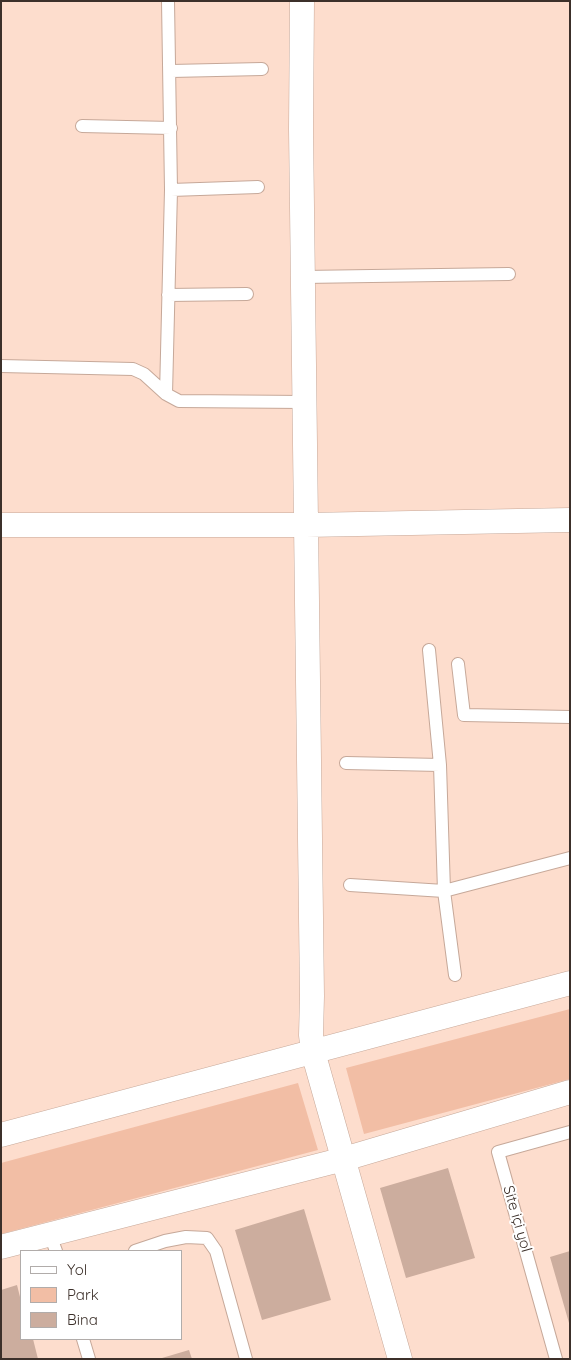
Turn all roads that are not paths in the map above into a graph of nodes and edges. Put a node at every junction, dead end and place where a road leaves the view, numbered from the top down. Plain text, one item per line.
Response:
1 (168, 1) edge
2 (302, 1) edge
3 (262, 69) dead end
4 (171, 71) junction
5 (82, 126) dead end
6 (171, 128) junction
7 (258, 187) dead end
8 (172, 190) junction
9 (509, 274) dead end
10 (303, 277) junction
11 (247, 294) dead end
12 (168, 295) junction
13 (1, 366) edge
14 (166, 394) junction
15 (304, 402) junction
16 (570, 520) edge
17 (1, 525) edge
18 (306, 525) junction
19 (429, 650) dead end
20 (458, 664) dead end
21 (570, 717) edge
22 (346, 763) dead end
23 (440, 765) junction
24 (570, 858) edge
25 (350, 885) dead end
26 (444, 891) junction
27 (455, 975) dead end
28 (570, 983) edge
29 (313, 1052) junction
30 (570, 1092) edge
31 (570, 1132) edge
32 (1, 1135) edge
33 (344, 1159) junction
34 (53, 1243) edge
35 (1, 1247) edge
36 (138, 1250) edge
37 (83, 1340) edge
38 (89, 1359) edge
39 (246, 1359) edge
40 (400, 1359) edge
41 (556, 1359) edge

1 - 4 lane
2 - 10 street
3 - 4 lane
4 - 6 lane
5 - 6 lane
6 - 8 lane
7 - 8 lane
8 - 12 lane
9 - 10 lane
10 - 15 street
11 - 12 lane
12 - 14 lane
13 - 14 lane
14 - 15 lane
15 - 18 street
16 - 18 street
17 - 18 street
18 - 29 street
19 - 23 lane
20 - 21 lane
22 - 23 lane
23 - 26 lane
24 - 26 lane
25 - 26 lane
26 - 27 lane
28 - 29 street
29 - 32 street
29 - 33 street
30 - 33 street
31 - 41 lane, Site içi yol
33 - 34 street
33 - 40 street
34 - 35 street
36 - 39 lane
37 - 38 lane

